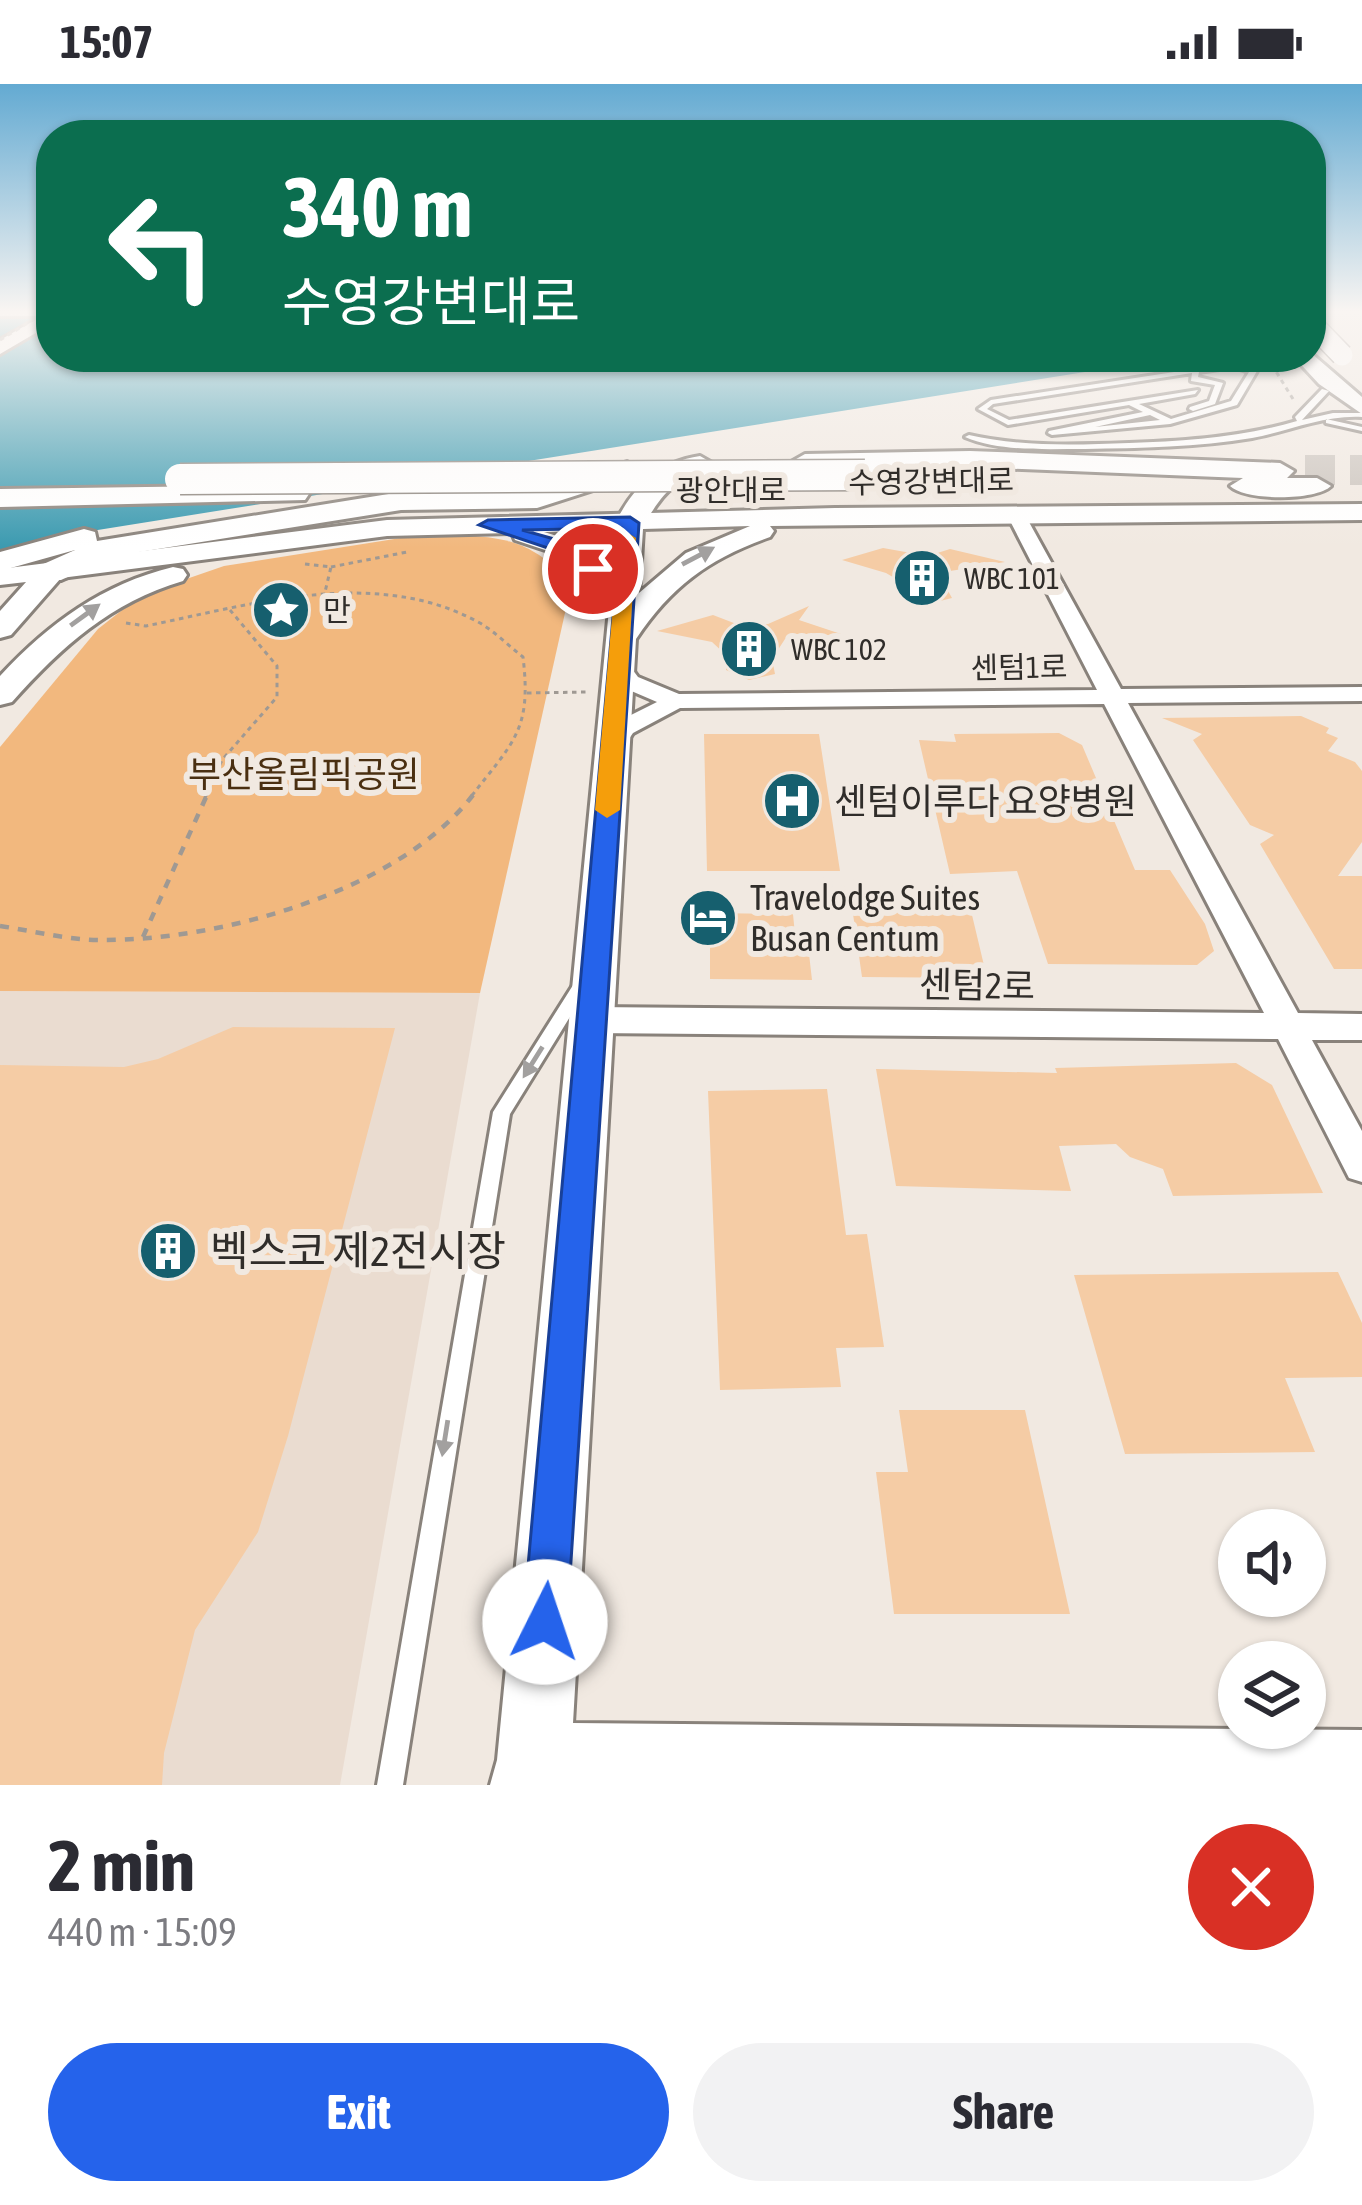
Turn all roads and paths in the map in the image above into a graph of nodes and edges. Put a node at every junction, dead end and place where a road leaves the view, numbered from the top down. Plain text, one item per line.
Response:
1 (1075, 389) edge
2 (1190, 389) edge
3 (1216, 389) edge
4 (1242, 389) edge
5 (1322, 389) edge
6 (1328, 389) edge
7 (1130, 403) junction
8 (1155, 415) junction
9 (1358, 418) edge
10 (1296, 421) junction
11 (1170, 422) junction
12 (969, 437) dead end
13 (691, 464) junction
14 (0, 480) edge
15 (869, 482) junction
16 (415, 492) junction
17 (1362, 497) edge
18 (0, 498) edge
19 (1248, 512) junction
20 (1362, 512) edge
21 (1015, 513) junction
22 (835, 516) junction
23 (630, 523) junction
24 (488, 525) junction
25 (420, 549) dead end
26 (301, 550) junction
27 (0, 562) edge
28 (331, 567) junction
29 (50, 573) junction
30 (0, 578) edge
31 (325, 592) junction
32 (624, 597) junction
33 (230, 610) junction
34 (109, 621) dead end
35 (0, 629) edge
36 (618, 666) junction
37 (526, 693) junction
38 (1362, 694) edge
39 (0, 695) edge
40 (1112, 696) junction
41 (676, 701) junction
42 (613, 744) junction
43 (0, 926) edge
44 (143, 937) junction
45 (593, 992) junction
46 (1362, 1027) edge
47 (1287, 1028) junction
48 (1362, 1166) edge
49 (1362, 1767) edge
50 (533, 1777) edge
51 (390, 1785) edge

1 - 7 lane
2 - 7 lane
3 - 8 lane
4 - 11 lane
5 - 10 lane
6 - 9 main road
7 - 8 lane
8 - 11 lane
8 - 11 lane
9 - 10 lane
9 - 10 lane
10 - 12 lane
13 - 15 highway, 광안대로
13 - 23 highway
13 - 29 highway
14 - 15 highway, 광안대로, bridge
15 - 16 highway, 광안대로
16 - 18 highway, 광안대로
16 - 27 highway
17 - 19 main road
19 - 20 main road, 수영강변대로
19 - 21 main road, 수영강변대로
21 - 22 main road, 수영강변대로
21 - 40 street
22 - 23 main road, 수영강변대로
36 -> 22 main road
23 - 24 main road, 수영강변대로
23 - 32 main road
24 - 26 main road, 수영강변대로
24 - 32 main road
25 - 28 path
26 - 28 path
26 - 29 main road, 수영강변대로
39 -> 26 main road
28 - 31 path
29 - 30 main road, 수영강변대로
29 - 35 main road
31 - 33 path
31 - 37 path
32 - 36 main road
33 - 34 path
33 - 44 path
36 - 37 path
36 - 41 street
36 - 42 main road
37 - 44 path
38 - 40 street, 센텀1로
40 - 41 street, 센텀1로
40 - 47 street
41 - 42 street
42 - 45 main road
43 - 44 path
45 - 47 street, 센텀2로
45 - 50 main road
45 -> 51 lane
46 - 47 street, 센텀2로
47 - 48 street
49 - 50 main road

